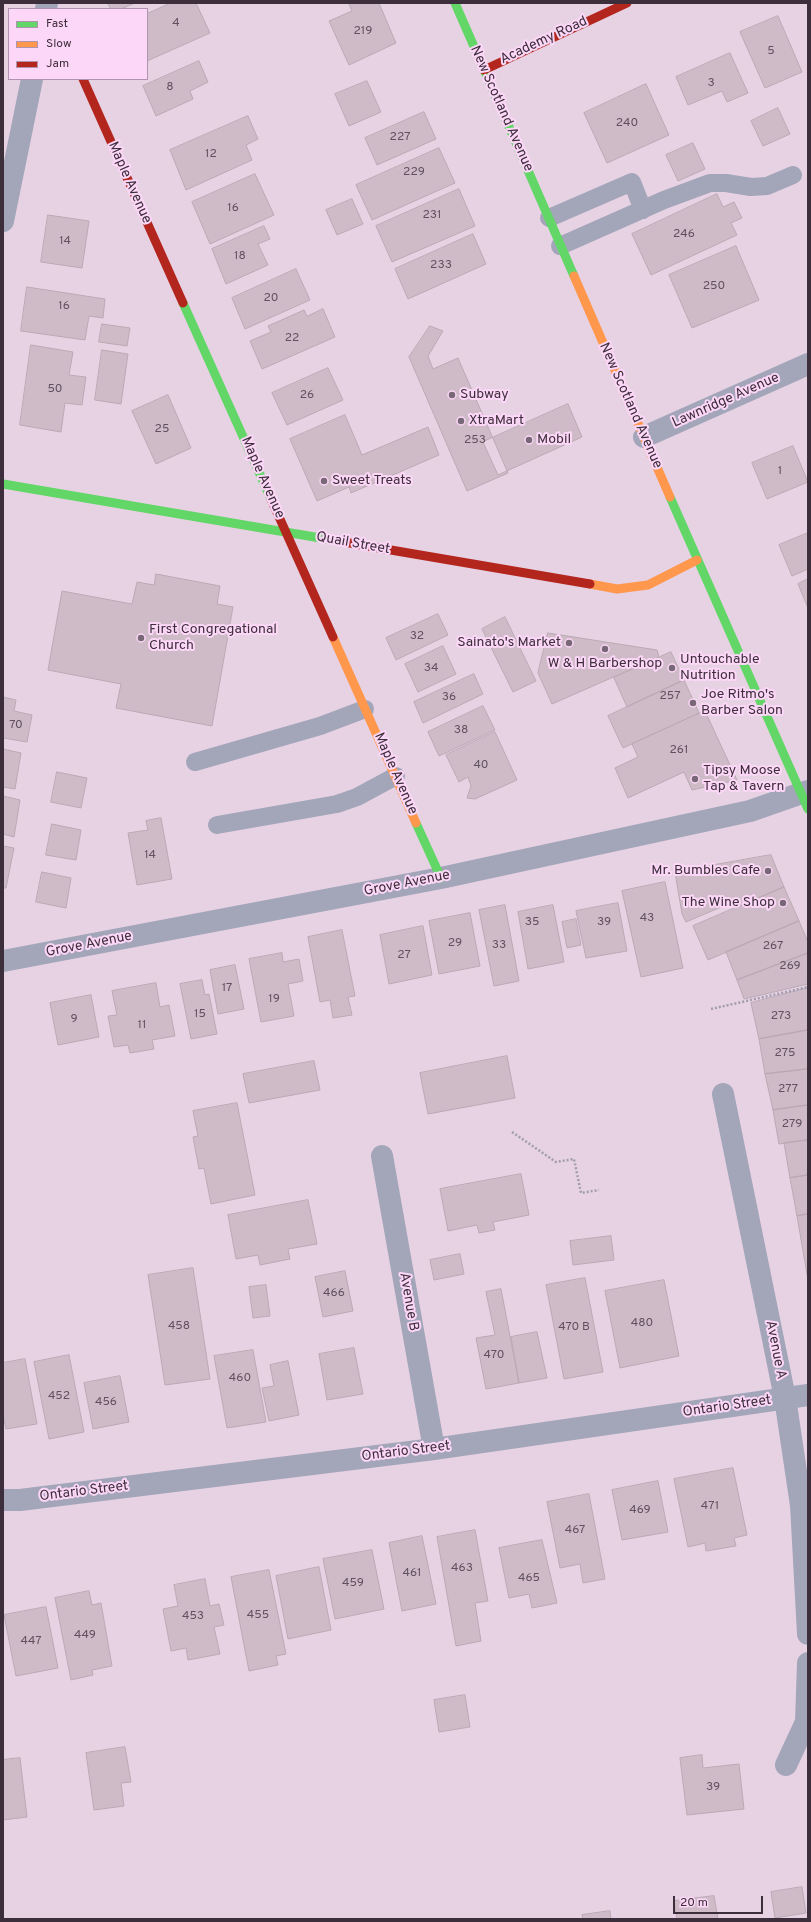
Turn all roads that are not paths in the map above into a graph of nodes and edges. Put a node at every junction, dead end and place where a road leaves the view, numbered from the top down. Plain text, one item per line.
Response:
1 (455, 3) edge
2 (627, 3) edge
3 (484, 70) junction
4 (32, 80) edge
5 (83, 80) edge
6 (793, 175) dead end
7 (643, 210) junction
8 (549, 218) junction
9 (3, 221) edge
10 (560, 246) junction
11 (808, 364) edge
12 (644, 437) junction
13 (3, 484) edge
14 (286, 533) junction
15 (698, 560) junction
16 (365, 709) junction
17 (195, 762) dead end
18 (396, 776) junction
19 (806, 798) edge
20 (217, 825) dead end
21 (441, 878) junction
22 (3, 961) edge
23 (723, 1094) dead end
24 (382, 1156) dead end
25 (808, 1395) edge
26 (785, 1398) junction
27 (434, 1449) junction
28 (803, 1480) edge
29 (3, 1500) edge
30 (808, 1634) edge
31 (808, 1663) edge
32 (786, 1765) dead end

1 - 3 street, New Scotland Avenue
2 - 3 street, Academy Road
3 - 8 street, New Scotland Avenue
4 - 9 street
5 - 14 street, Maple Avenue
6 - 7 lane
7 - 8 lane
7 - 10 lane
8 - 10 street, New Scotland Avenue
10 - 12 street, New Scotland Avenue
11 - 12 street, Lawnridge Avenue
12 - 15 street, New Scotland Avenue
13 - 14 street, Quail Street
14 - 15 street, Quail Street
14 - 16 street, Maple Avenue
15 - 19 street, New Scotland Avenue
16 - 17 lane
16 - 18 street, Maple Avenue
18 - 20 lane
18 - 21 street, Maple Avenue
19 - 21 street, Grove Avenue
21 - 22 street, Grove Avenue
23 - 26 street, Avenue A
24 - 27 street, Avenue B
25 - 26 street, Ontario Street
26 - 27 street, Ontario Street
26 - 28 street, Avenue A
27 - 29 street, Ontario Street
28 - 30 street, Avenue A
31 - 32 street

